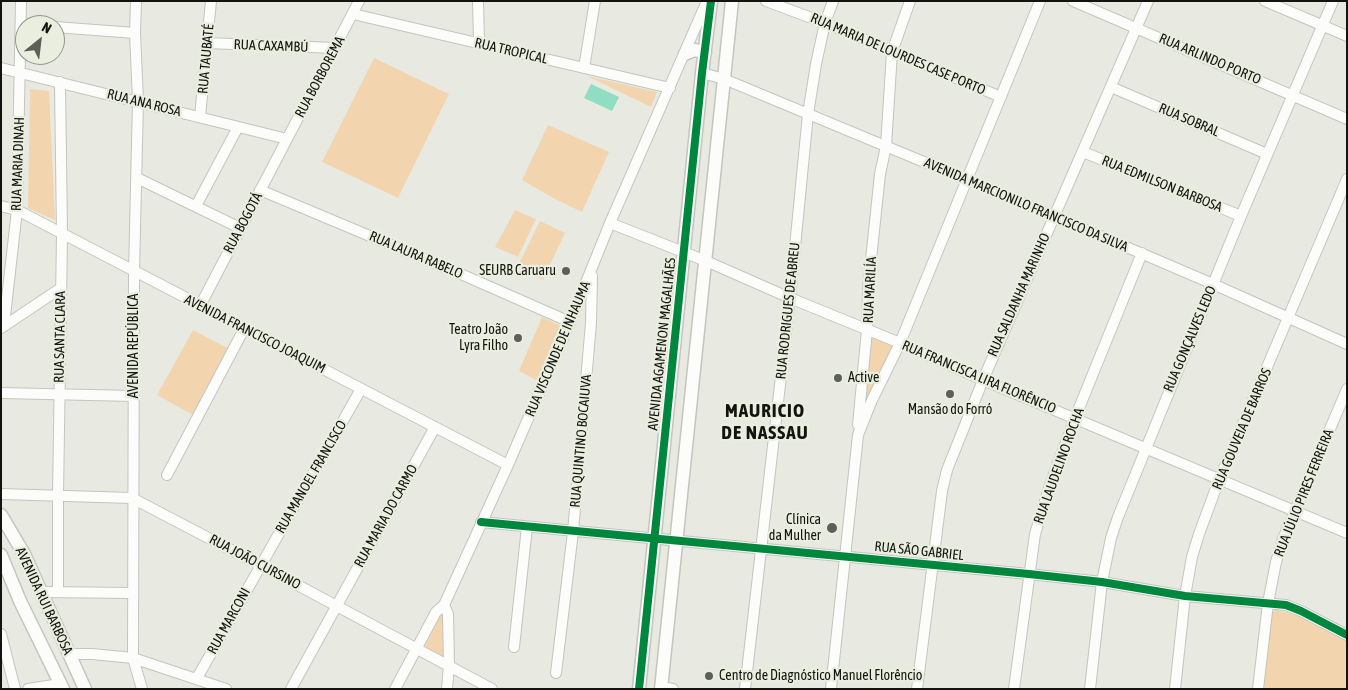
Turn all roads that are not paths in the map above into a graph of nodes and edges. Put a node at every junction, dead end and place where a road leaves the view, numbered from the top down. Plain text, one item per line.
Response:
1 (21, 1) edge
2 (136, 1) edge
3 (211, 1) edge
4 (359, 1) edge
5 (478, 1) edge
6 (595, 1) edge
7 (709, 1) edge
8 (732, 1) edge
9 (766, 1) edge
10 (834, 1) edge
11 (910, 1) edge
12 (1040, 1) edge
13 (1073, 1) edge
14 (1148, 1) edge
15 (1265, 1) edge
16 (1333, 1) edge
17 (353, 14) junction
18 (23, 15) edge
19 (824, 23) junction
20 (1322, 25) junction
21 (65, 28) edge
22 (1137, 28) junction
23 (135, 33) junction
24 (1347, 36) edge
25 (478, 42) junction
26 (207, 43) junction
27 (335, 48) junction
28 (705, 52) junction
29 (892, 52) junction
30 (685, 54) junction
31 (21, 65) edge
32 (1, 68) edge
33 (584, 68) junction
34 (20, 73) junction
35 (702, 73) junction
36 (724, 79) junction
37 (60, 82) junction
38 (1111, 87) junction
39 (670, 88) junction
40 (1293, 95) junction
41 (1001, 97) junction
42 (138, 101) junction
43 (808, 114) junction
44 (200, 117) junction
45 (1347, 119) edge
46 (238, 127) junction
47 (287, 139) junction
48 (886, 146) junction
49 (1083, 152) junction
50 (1268, 154) junction
51 (137, 178) junction
52 (1347, 179) edge
53 (967, 181) junction
54 (260, 190) junction
55 (1, 206) edge
56 (196, 206) junction
57 (17, 210) junction
58 (1054, 216) junction
59 (1241, 216) junction
60 (610, 223) junction
61 (240, 228) junction
62 (62, 235) junction
63 (684, 252) junction
64 (1142, 254) junction
65 (706, 261) junction
66 (592, 268) junction
67 (134, 272) junction
68 (1214, 284) junction
69 (61, 288) junction
70 (790, 298) junction
71 (200, 306) junction
72 (1289, 317) junction
73 (570, 322) junction
74 (3, 327) edge
75 (244, 328) junction
76 (867, 330) junction
77 (900, 343) junction
78 (1347, 344) edge
79 (983, 380) junction
80 (361, 389) junction
81 (1347, 389) edge
82 (1, 393) edge
83 (60, 395) junction
84 (134, 396) junction
85 (1075, 418) junction
86 (435, 427) junction
87 (858, 435) junction
88 (1145, 448) junction
89 (508, 465) junction
90 (167, 475) dead end
91 (1220, 480) junction
92 (1, 494) edge
93 (58, 496) junction
94 (132, 498) junction
95 (1296, 512) junction
96 (1, 516) edge
97 (481, 522) junction
98 (527, 527) junction
99 (574, 532) junction
100 (1347, 533) edge
101 (655, 538) junction
102 (677, 540) junction
103 (762, 548) junction
104 (1, 556) edge
105 (844, 556) junction
106 (260, 565) junction
107 (933, 565) junction
108 (1029, 574) junction
109 (1102, 582) junction
110 (58, 591) junction
111 (42, 592) junction
112 (132, 593) junction
113 (1185, 596) junction
114 (1268, 603) junction
115 (444, 605) junction
116 (337, 606) junction
117 (1, 634) edge
118 (1347, 635) edge
119 (514, 647) dead end
120 (416, 648) junction
121 (69, 654) junction
122 (133, 658) junction
123 (449, 665) junction
124 (556, 673) dead end
125 (197, 678) junction
126 (62, 686) edge
127 (665, 688) edge
128 (15, 689) edge
129 (28, 689) edge
130 (85, 689) edge
131 (142, 689) edge
132 (226, 689) edge
133 (291, 689) edge
134 (395, 689) edge
135 (447, 689) edge
136 (492, 689) edge
137 (639, 689) edge
138 (745, 689) edge
139 (830, 689) edge
140 (917, 689) edge
141 (1014, 689) edge
142 (1090, 689) edge
143 (1175, 689) edge
144 (1258, 689) edge

1 - 18 street, RUA MARIA DINAH
2 - 23 street, AVENIDA REPÚBLICA
3 - 26 street, RUA TAUBATÉ
4 - 17 street, RUA BORBOREMA
5 - 25 street
6 - 33 street
7 - 28 main road, AVENIDA AGAMENON MAGALHÃES
7 - 30 street, RUA VISCONDE DE INHAUMA
8 - 36 main road
9 - 19 street, RUA MARIA DE LOURDES CASE PORTO
10 - 19 street, RUA RODRIGUES DE ABREU
11 - 29 street, RUA MARILÍA
12 - 41 street
13 - 22 street, RUA ARLINDO PORTO
14 - 22 street, RUA SALDANHA MARINHO
15 - 20 street
16 - 20 street, RUA GONÇALVES LEDO
17 - 25 street, RUA TROPICAL
17 - 27 street, RUA BORBOREMA
19 - 29 street, RUA MARIA DE LOURDES CASE PORTO
19 - 43 street, RUA RODRIGUES DE ABREU
20 - 24 street
20 - 40 street, RUA GONÇALVES LEDO
21 - 23 street
22 - 38 street, RUA SALDANHA MARINHO
22 - 40 street, RUA ARLINDO PORTO
23 - 42 street, AVENIDA REPÚBLICA
25 - 33 street, RUA TROPICAL
26 - 27 street, RUA CAXAMBÚ
26 - 44 street, RUA TAUBATÉ
27 - 47 street, RUA BORBOREMA
28 - 30 main road
28 - 35 main road, AVENIDA AGAMENON MAGALHÃES
29 - 41 street, RUA MARIA DE LOURDES CASE PORTO
29 - 48 street, RUA MARILÍA
30 - 39 street, RUA VISCONDE DE INHAUMA
31 - 34 street, RUA MARIA DINAH
32 - 34 street, RUA ANA ROSA
33 - 39 street, RUA TROPICAL
34 - 37 street, RUA ANA ROSA
34 - 57 street, RUA MARIA DINAH
35 - 36 street, AVENIDA MARCIONILO FRANCISCO DA SILVA
35 - 63 main road, AVENIDA AGAMENON MAGALHÃES
36 - 43 street, AVENIDA MARCIONILO FRANCISCO DA SILVA
36 - 65 main road
37 - 42 street, RUA ANA ROSA
37 - 62 street, RUA SANTA CLARA
38 - 49 street, RUA SALDANHA MARINHO
38 - 50 street, RUA SOBRAL
39 - 60 street, RUA VISCONDE DE INHAUMA
40 - 45 street, RUA ARLINDO PORTO
40 - 50 street, RUA GONÇALVES LEDO
41 - 53 street
42 - 44 street, RUA ANA ROSA
42 - 51 street, AVENIDA REPÚBLICA
43 - 48 street, AVENIDA MARCIONILO FRANCISCO DA SILVA
43 - 70 street, RUA RODRIGUES DE ABREU
44 - 46 street, RUA ANA ROSA
46 - 47 street, RUA ANA ROSA
46 - 56 street
47 - 54 street, RUA BOGOTÁ
48 - 53 street, AVENIDA MARCIONILO FRANCISCO DA SILVA
48 - 76 street, RUA MARILÍA
49 - 58 street, RUA SALDANHA MARINHO
49 - 59 street, RUA EDMILSON BARBOSA
50 - 59 street, RUA GONÇALVES LEDO
51 - 56 street
51 - 67 street, AVENIDA REPÚBLICA
52 - 72 street, RUA GOUVEIA DE BARROS
53 - 58 street, AVENIDA MARCIONILO FRANCISCO DA SILVA
53 - 77 street
54 - 61 street, RUA BOGOTÁ
54 - 73 street, RUA LAURA RABELO
55 - 57 street, AVENIDA FRANCISCO JOAQUIM
56 - 61 street
57 - 62 street, AVENIDA FRANCISCO JOAQUIM
57 - 74 street, RUA MARIA DINAH
58 - 64 street, AVENIDA MARCIONILO FRANCISCO DA SILVA
58 - 79 street, RUA SALDANHA MARINHO
59 - 68 street, RUA GONÇALVES LEDO
60 - 63 street, RUA FRANCISCA LIRA FLORÊNCIO
60 - 66 street, RUA VISCONDE DE INHAUMA
61 - 71 street, RUA BOGOTÁ
62 - 67 street, AVENIDA FRANCISCO JOAQUIM
62 - 69 street, RUA SANTA CLARA
63 - 65 street, RUA FRANCISCA LIRA FLORÊNCIO
63 - 101 main road, AVENIDA AGAMENON MAGALHÃES
64 - 68 street, AVENIDA MARCIONILO FRANCISCO DA SILVA
64 - 85 street, RUA LAUDELINO ROCHA
65 - 70 street, RUA FRANCISCA LIRA FLORÊNCIO
65 - 102 main road
66 - 73 street, RUA VISCONDE DE INHAUMA
66 - 99 street, RUA QUINTINO BOCAIUVA
67 - 71 street, AVENIDA FRANCISCO JOAQUIM
67 - 84 street, AVENIDA REPÚBLICA
68 - 72 street, AVENIDA MARCIONILO FRANCISCO DA SILVA
68 - 88 street, RUA GONÇALVES LEDO
69 - 74 street
69 - 83 street, RUA SANTA CLARA
70 - 76 street, RUA FRANCISCA LIRA FLORÊNCIO
70 - 103 street, RUA RODRIGUES DE ABREU
71 - 75 street, AVENIDA FRANCISCO JOAQUIM
72 - 78 street, AVENIDA MARCIONILO FRANCISCO DA SILVA
72 - 91 street, RUA GOUVEIA DE BARROS
73 - 89 street, RUA VISCONDE DE INHAUMA
75 - 80 street, AVENIDA FRANCISCO JOAQUIM
75 - 90 street
76 - 77 street, RUA FRANCISCA LIRA FLORÊNCIO
76 - 87 street, RUA MARILÍA
77 - 79 street, RUA FRANCISCA LIRA FLORÊNCIO
77 - 87 street
79 - 85 street, RUA FRANCISCA LIRA FLORÊNCIO
79 - 107 street, RUA SALDANHA MARINHO
80 - 86 street, AVENIDA FRANCISCO JOAQUIM
80 - 106 street, RUA MANOEL FRANCISCO
81 - 95 street, RUA JÚLIO PIRES FERREIRA
82 - 83 street
83 - 84 street
83 - 93 street, RUA SANTA CLARA
84 - 94 street, AVENIDA REPÚBLICA
85 - 88 street, RUA FRANCISCA LIRA FLORÊNCIO
85 - 108 street, RUA LAUDELINO ROCHA
86 - 89 street, AVENIDA FRANCISCO JOAQUIM
86 - 116 street, RUA MARIA DO CARMO
87 - 105 street
88 - 91 street, RUA FRANCISCA LIRA FLORÊNCIO
88 - 109 street, RUA GONÇALVES LEDO
89 - 97 street, RUA VISCONDE DE INHAUMA
91 - 95 street, RUA FRANCISCA LIRA FLORÊNCIO
91 - 113 street, RUA GOUVEIA DE BARROS
92 - 93 street, RUA JOÃO CURSINO
93 - 94 street, RUA JOÃO CURSINO
93 - 110 street, RUA SANTA CLARA
94 - 106 street, RUA JOÃO CURSINO
94 - 112 street, AVENIDA REPÚBLICA
95 - 100 street, RUA FRANCISCA LIRA FLORÊNCIO
95 - 114 street, RUA JÚLIO PIRES FERREIRA
96 - 111 main road, AVENIDA RUI BARBOSA
97 - 98 street, RUA SÃO GABRIEL
97 - 115 street, RUA VISCONDE DE INHAUMA
98 - 99 street, RUA SÃO GABRIEL
98 - 119 street
99 - 101 street, RUA SÃO GABRIEL
99 - 124 street, RUA QUINTINO BOCAIUVA
101 - 102 street, RUA SÃO GABRIEL
101 - 137 main road, AVENIDA AGAMENON MAGALHÃES
102 - 103 street, RUA SÃO GABRIEL
102 - 127 main road
103 - 105 street, RUA SÃO GABRIEL
103 - 138 street, RUA RODRIGUES DE ABREU
104 - 126 main road, AVENIDA RUI BARBOSA
105 - 107 street, RUA SÃO GABRIEL
105 - 139 street
106 - 116 street, RUA JOÃO CURSINO
106 - 125 street, RUA MARCONI
107 - 108 street, RUA SÃO GABRIEL
107 - 140 street, RUA SALDANHA MARINHO
108 - 109 street, RUA SÃO GABRIEL
108 - 141 street, RUA LAUDELINO ROCHA
109 - 113 street, RUA SÃO GABRIEL
109 - 142 street, RUA GONÇALVES LEDO
110 - 111 street
110 - 112 street
111 - 121 main road, AVENIDA RUI BARBOSA
112 - 122 street, AVENIDA REPÚBLICA
113 - 114 street, RUA SÃO GABRIEL
113 - 143 street, RUA GOUVEIA DE BARROS
114 - 118 street, RUA SÃO GABRIEL
114 - 144 street, RUA JÚLIO PIRES FERREIRA
115 - 120 street, RUA VISCONDE DE INHAUMA
115 - 123 street
116 - 120 street, RUA JOÃO CURSINO
116 - 133 street, RUA MARIA DO CARMO
117 - 128 street
120 - 123 street, RUA JOÃO CURSINO
120 - 134 street, RUA VISCONDE DE INHAUMA
121 - 122 street
121 - 130 main road, AVENIDA RUI BARBOSA
122 - 125 street
122 - 131 street, AVENIDA REPÚBLICA
123 - 135 street
123 - 136 street, RUA JOÃO CURSINO
125 - 132 street
126 - 129 street

